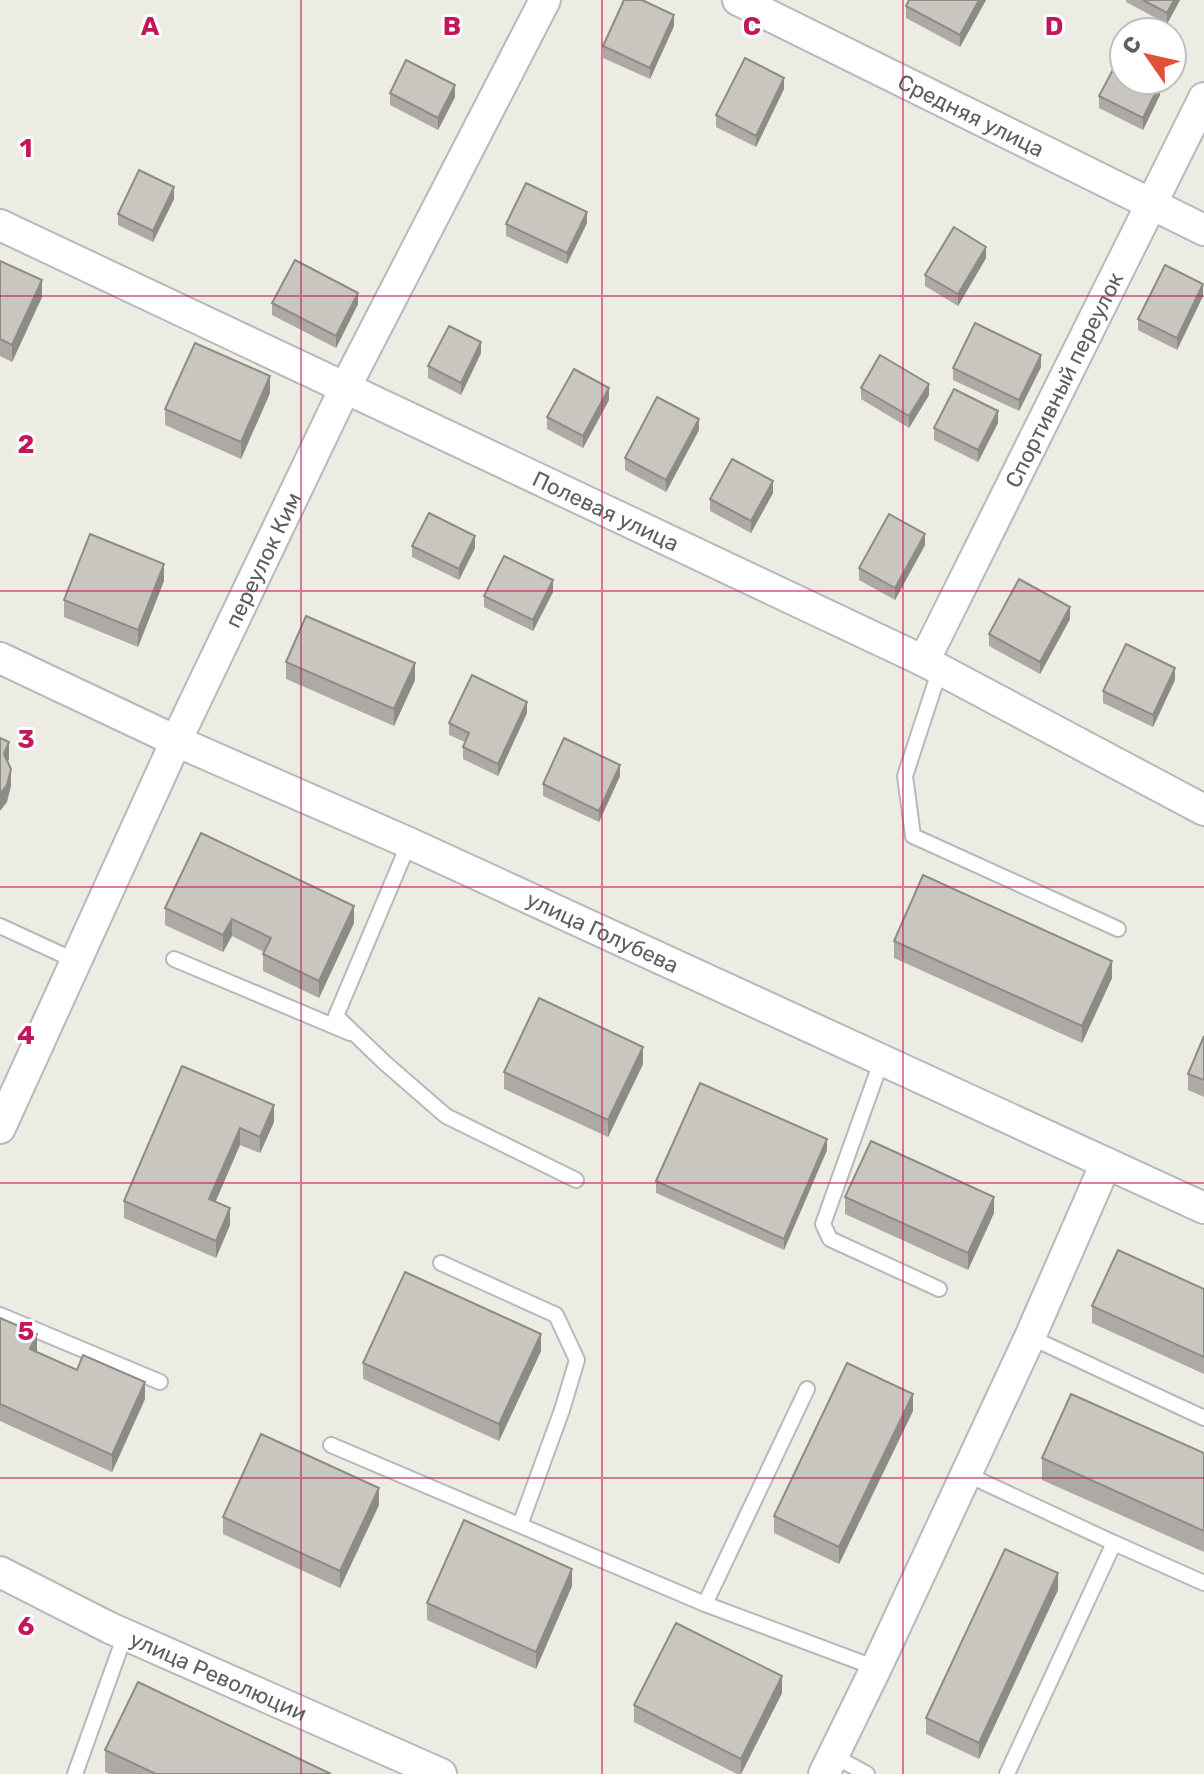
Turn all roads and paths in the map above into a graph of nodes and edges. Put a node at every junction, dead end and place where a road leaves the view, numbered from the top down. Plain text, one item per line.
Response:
1 (545, 0) edge
2 (738, 0) edge
3 (1204, 98) edge
4 (1153, 205) junction
5 (0, 225) edge
6 (1204, 230) edge
7 (346, 386) junction
8 (0, 658) edge
9 (932, 665) junction
10 (176, 741) junction
11 (1204, 810) edge
12 (409, 843) junction
13 (0, 926) edge
14 (1118, 929) dead end
15 (174, 959) dead end
16 (76, 961) junction
17 (358, 1037) junction
18 (881, 1062) junction
19 (0, 1128) edge
20 (1106, 1163) junction
21 (576, 1180) dead end
22 (1204, 1208) edge
23 (441, 1263) dead end
24 (939, 1289) dead end
25 (0, 1315) edge
26 (1030, 1337) junction
27 (160, 1382) dead end
28 (807, 1389) dead end
29 (1204, 1418) edge
30 (331, 1445) dead end
31 (966, 1474) junction
32 (520, 1525) junction
33 (1114, 1543) junction
34 (0, 1572) edge
35 (1204, 1583) edge
36 (705, 1604) junction
37 (125, 1635) junction
38 (876, 1668) junction
39 (828, 1765) edge
40 (75, 1774) edge
41 (441, 1774) edge
42 (867, 1774) edge
43 (1007, 1774) edge

1 - 7 street, переулок Ким
2 - 4 street, Средняя улица
3 - 4 street, Спортивный переулок
4 - 6 street, Средняя улица
4 - 9 street, Спортивный переулок
5 - 7 street, Полевая улица
7 - 9 street, Полевая улица
7 - 10 street, переулок Ким
8 - 10 street, улица Голубева
9 - 11 street, Полевая улица
9 - 14 lane
10 - 12 street, улица Голубева
10 - 16 street, переулок Ким
12 - 17 lane
12 - 18 street, улица Голубева
13 - 16 lane
15 - 17 lane
16 - 19 street, переулок Ким
17 - 21 lane
18 - 20 street, улица Голубева
18 - 24 lane
20 - 22 street, улица Голубева
20 - 26 street
23 - 32 lane
25 - 27 lane
26 - 29 lane
26 - 31 street
28 - 36 lane
30 - 32 lane
31 - 33 lane
31 - 38 street
32 - 36 lane
33 - 35 lane
33 - 43 lane
34 - 37 street, улица Революции
36 - 38 lane
37 - 40 lane
37 - 41 street, улица Революции
38 - 39 street
39 - 42 lane

